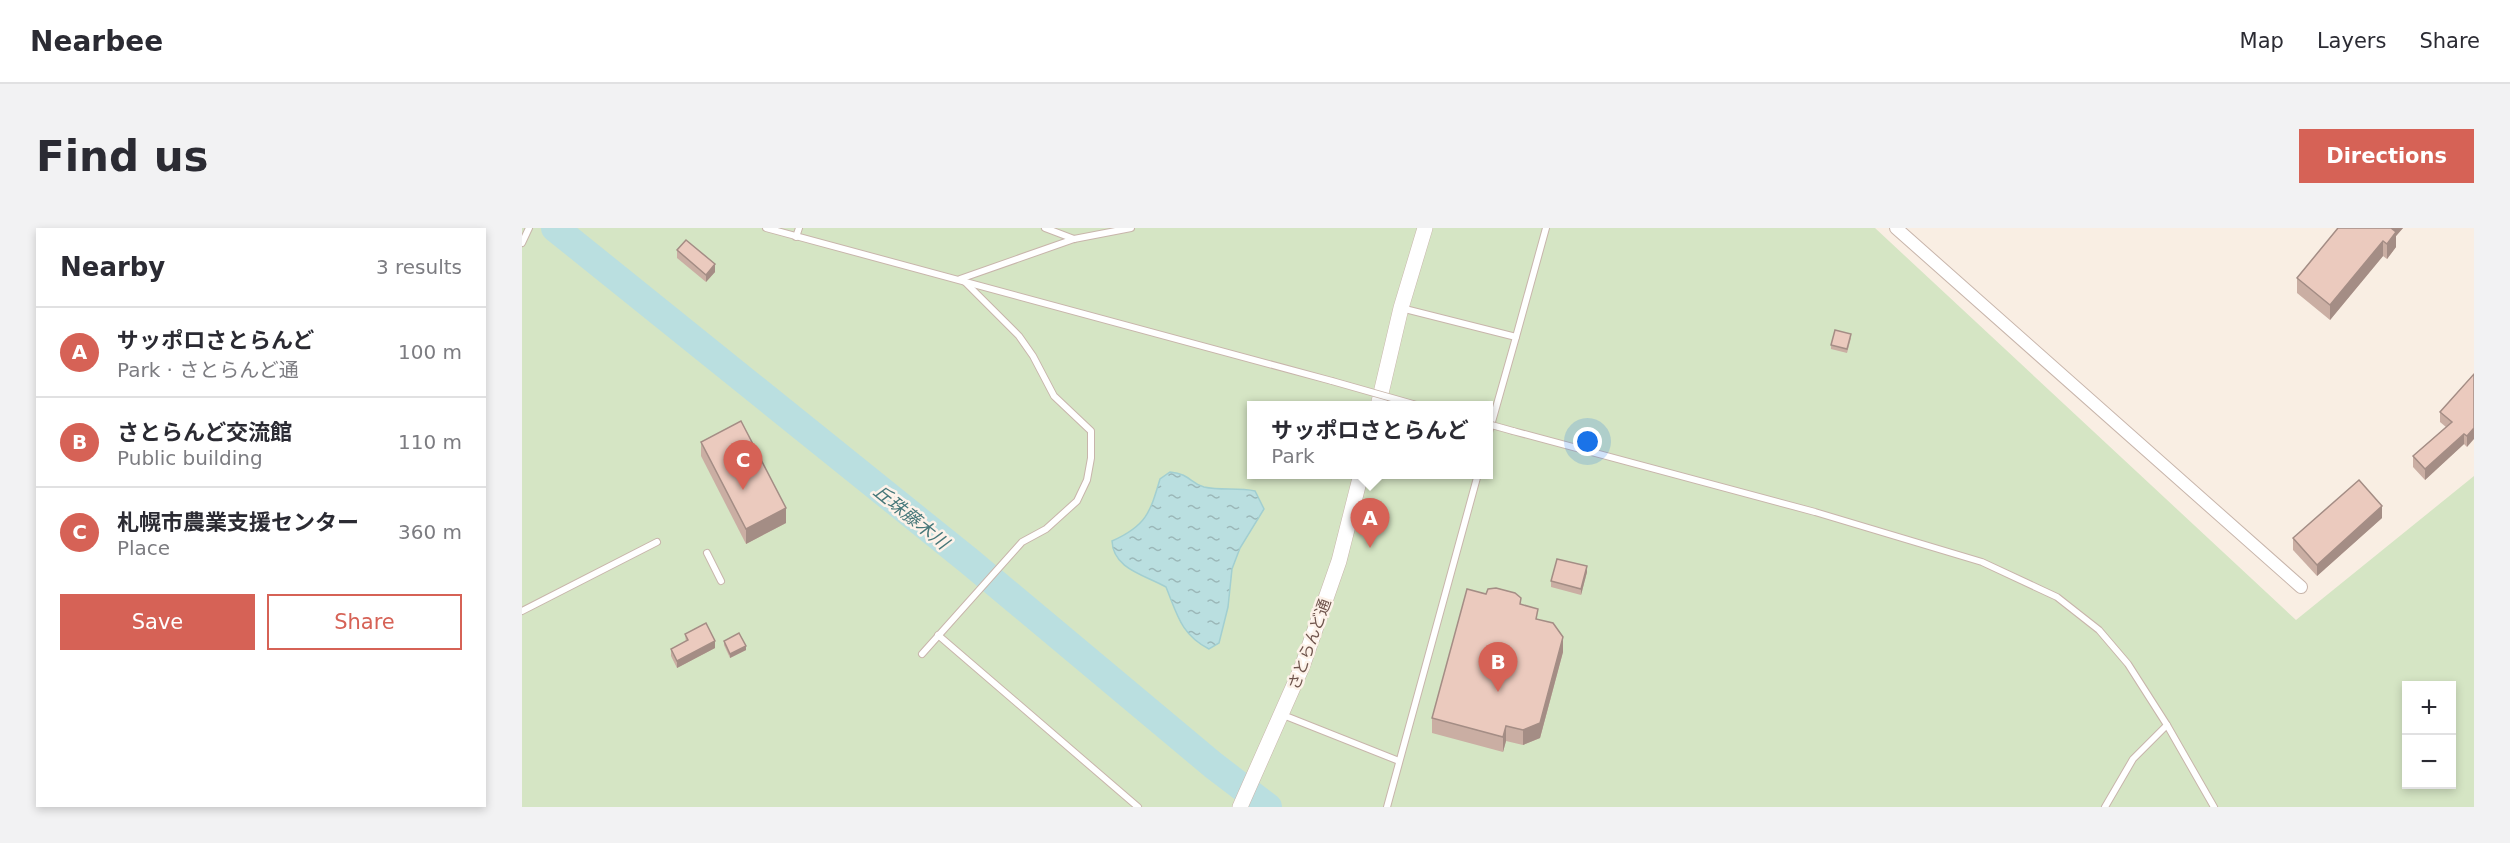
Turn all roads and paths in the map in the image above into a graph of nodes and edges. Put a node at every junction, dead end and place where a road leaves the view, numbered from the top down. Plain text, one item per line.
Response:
1 (529, 228) edge
2 (766, 228) edge
3 (799, 228) edge
4 (1045, 228) edge
5 (1131, 228) edge
6 (1425, 228) edge
7 (1546, 228) edge
8 (1896, 228) edge
9 (796, 237) junction
10 (1074, 239) junction
11 (522, 243) edge
12 (961, 280) junction
13 (1401, 308) junction
14 (1516, 337) junction
15 (1379, 401) edge
16 (1405, 401) edge
17 (1493, 418) edge
18 (1493, 425) edge
19 (1360, 479) edge
20 (1477, 479) edge
21 (657, 542) dead end
22 (707, 553) dead end
23 (721, 581) dead end
24 (2301, 587) dead end
25 (522, 611) edge
26 (938, 635) junction
27 (922, 654) dead end
28 (1282, 714) junction
29 (2167, 724) junction
30 (1399, 761) junction
31 (1138, 807) edge
32 (1240, 807) edge
33 (1387, 807) edge
34 (2105, 807) edge
35 (2214, 807) edge

1 - 11 lane
2 - 9 lane
3 - 9 lane
4 - 10 lane
5 - 10 lane
6 - 13 street
7 - 14 lane
8 - 24 street
9 - 12 lane
10 - 12 lane
12 - 16 lane, bridge
12 - 26 lane
13 - 14 lane
13 - 15 street
14 - 17 lane
18 - 29 lane, bridge
19 - 28 street, さとらんど通
20 - 30 lane
21 - 25 lane
22 - 23 lane
26 - 27 lane
26 - 31 lane
28 - 30 lane
28 - 32 street, さとらんど通
29 - 34 lane
29 - 35 lane
30 - 33 lane

